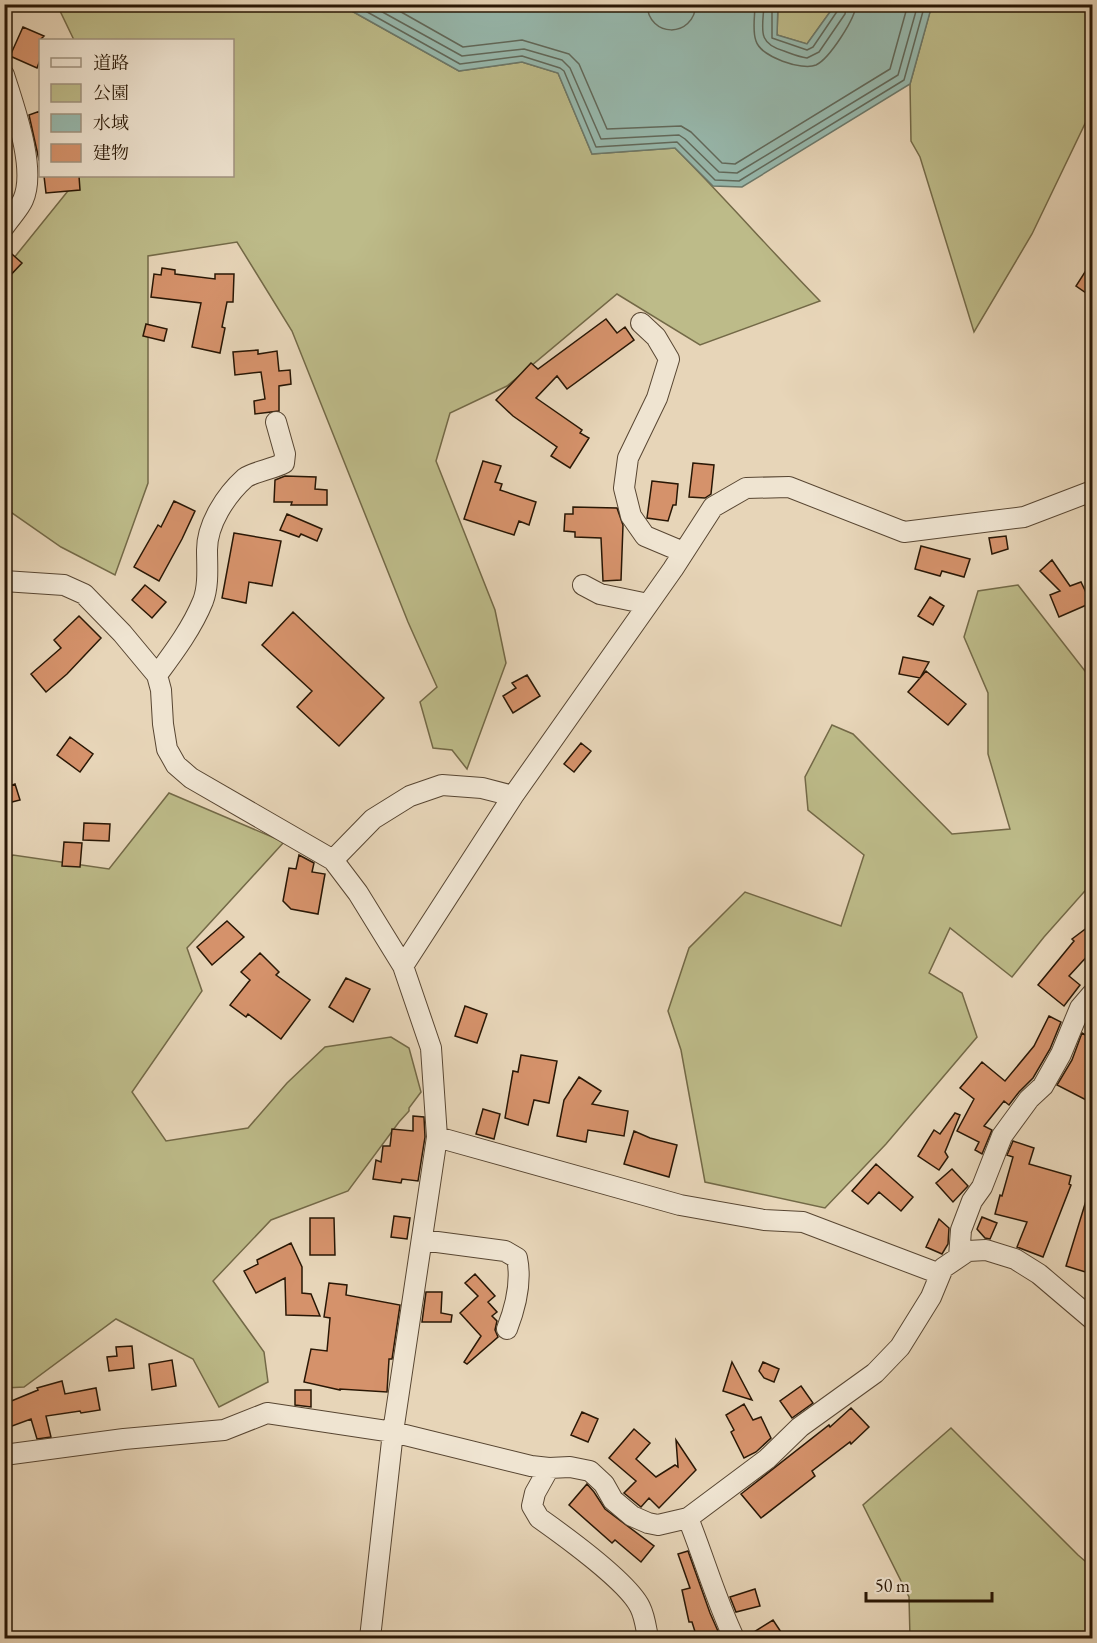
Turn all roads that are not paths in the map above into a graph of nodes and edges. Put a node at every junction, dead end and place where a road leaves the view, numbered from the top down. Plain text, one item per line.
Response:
1 (4, 75) edge
2 (4, 227) edge
3 (641, 323) dead end
4 (276, 422) dead end
5 (1092, 491) edge
6 (683, 552) junction
7 (4, 581) edge
8 (583, 585) dead end
9 (648, 604) junction
10 (157, 675) junction
11 (513, 796) junction
12 (333, 860) junction
13 (403, 966) junction
14 (1092, 994) edge
15 (437, 1137) junction
16 (422, 1240) junction
17 (959, 1257) junction
18 (940, 1275) junction
19 (1091, 1315) edge
20 (507, 1329) dead end
21 (393, 1432) junction
22 (4, 1455) edge
23 (549, 1468) junction
24 (688, 1518) junction
25 (370, 1638) edge
26 (648, 1638) edge
27 (734, 1638) edge

1 - 2 street
3 - 6 street
4 - 10 street
5 - 6 street
6 - 9 street
7 - 10 street
8 - 9 street
9 - 11 street
10 - 12 street
11 - 12 street
11 - 13 street
12 - 13 street
13 - 15 street
14 - 17 street
15 - 16 street
15 - 18 street
16 - 20 street
16 - 21 street
17 - 18 street
17 - 19 street
18 - 24 street
21 - 22 street
21 - 23 street
21 - 25 street
23 - 24 street
23 - 26 street
24 - 27 street

